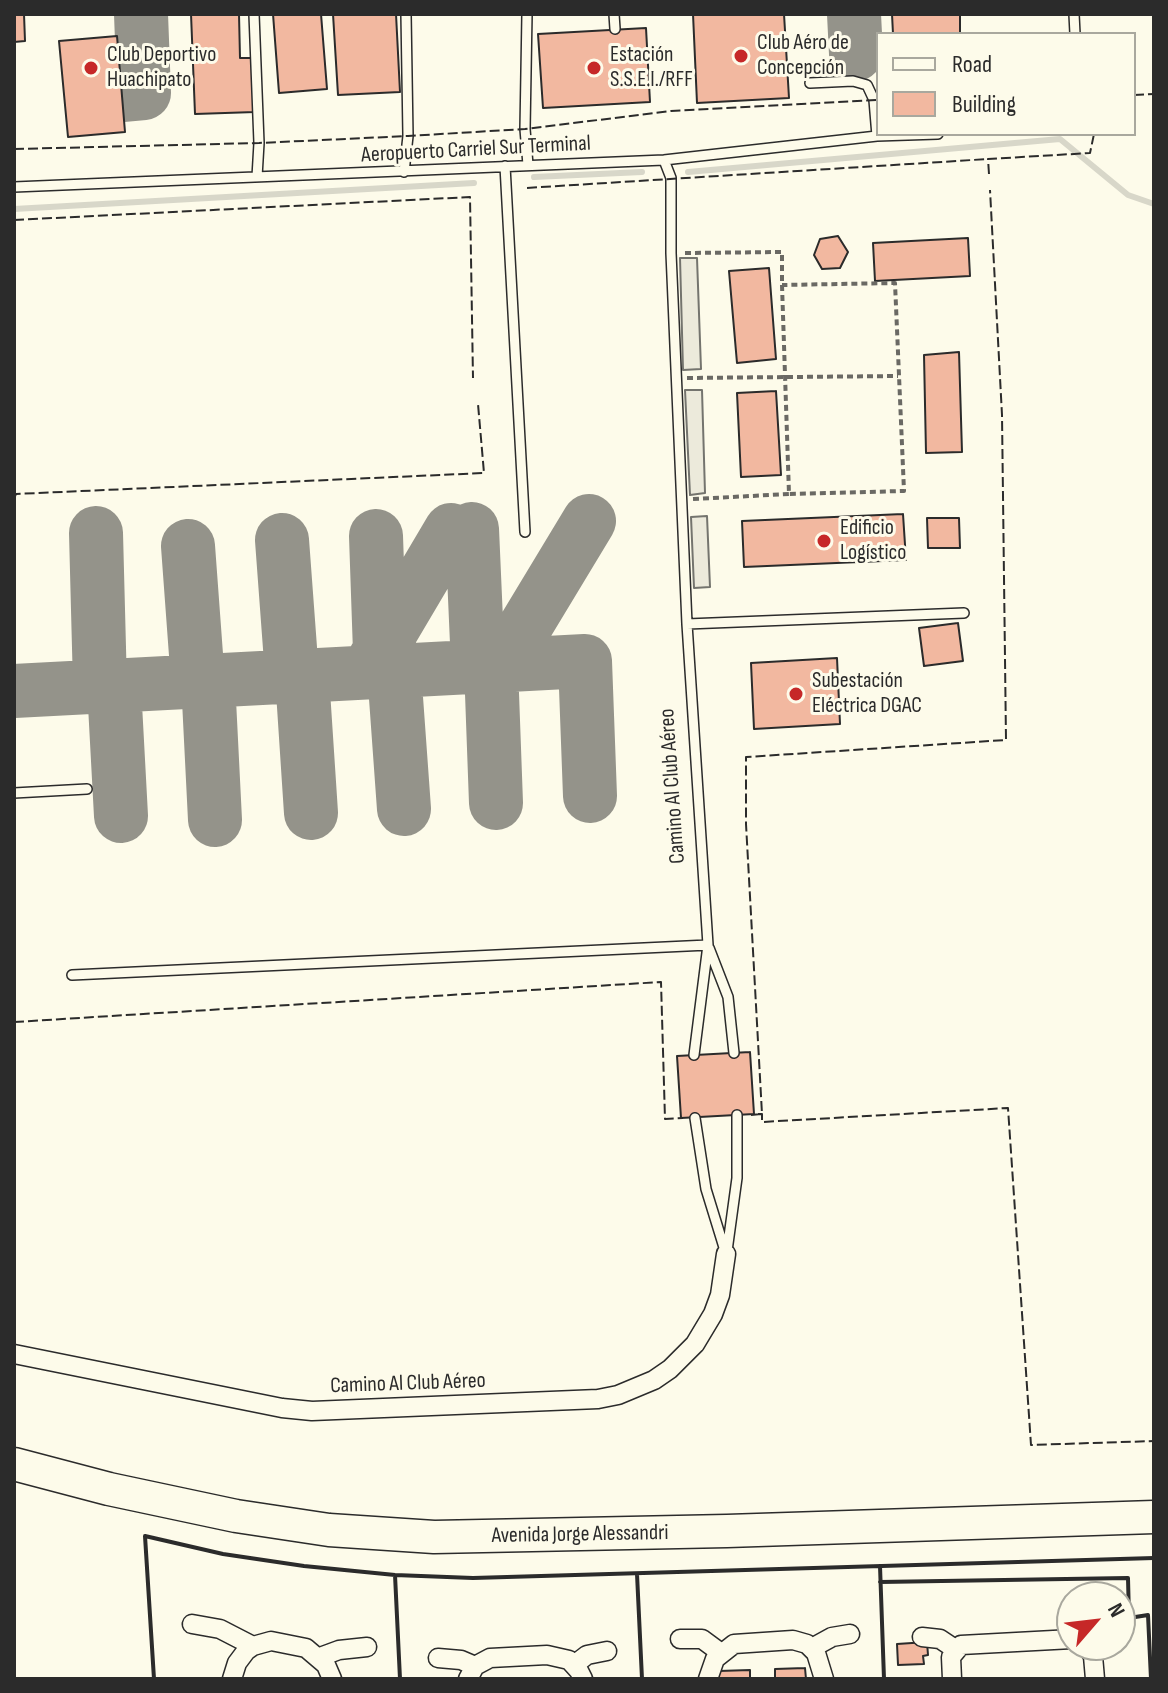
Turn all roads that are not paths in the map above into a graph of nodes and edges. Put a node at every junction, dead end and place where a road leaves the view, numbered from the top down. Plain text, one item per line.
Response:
1 (254, 14) edge
2 (406, 14) edge
3 (527, 14) edge
4 (614, 14) edge
5 (615, 29) dead end
6 (810, 83) dead end
7 (876, 124) edge
8 (877, 136) edge
9 (664, 160) junction
10 (528, 165) junction
11 (505, 166) junction
12 (404, 172) junction
13 (257, 177) junction
14 (14, 187) edge
15 (525, 532) dead end
16 (964, 613) dead end
17 (687, 624) junction
18 (87, 789) dead end
19 (14, 793) edge
20 (708, 945) junction
21 (72, 975) dead end
22 (734, 1053) dead end
23 (694, 1055) dead end
24 (737, 1115) dead end
25 (695, 1118) dead end
26 (726, 1254) junction
27 (14, 1354) edge
28 (14, 1464) edge
29 (1154, 1517) edge
30 (192, 1624) dead end
31 (850, 1634) dead end
32 (922, 1637) dead end
33 (680, 1639) dead end
34 (1056, 1640) edge
35 (253, 1646) junction
36 (367, 1647) dead end
37 (812, 1648) junction
38 (955, 1649) junction
39 (607, 1651) dead end
40 (721, 1653) junction
41 (320, 1657) junction
42 (438, 1658) dead end
43 (578, 1672) edge
44 (472, 1673) edge
45 (232, 1679) edge
46 (332, 1679) edge
47 (708, 1679) edge
48 (824, 1679) edge
49 (952, 1679) edge

1 - 13 lane
2 - 12 lane
3 - 10 lane
4 - 5 lane
6 - 7 lane
8 - 9 lane, Aeropuerto Carriel Sur Terminal
9 - 10 lane, Aeropuerto Carriel Sur Terminal
9 - 17 lane, Camino Al Club Aéreo
10 - 11 lane, Aeropuerto Carriel Sur Terminal
11 - 12 lane, Aeropuerto Carriel Sur Terminal
11 - 15 lane
12 - 13 lane, Aeropuerto Carriel Sur Terminal
13 - 14 lane, Aeropuerto Carriel Sur Terminal
16 - 17 lane
17 - 20 lane, Camino Al Club Aéreo
18 - 19 lane
20 - 21 lane
20 - 22 lane, Camino Al Club Aéreo
20 - 23 lane, Camino Al Club Aéreo
24 - 26 lane, Camino Al Club Aéreo
25 - 26 lane, Camino Al Club Aéreo
26 - 27 street, Camino Al Club Aéreo
28 - 29 highway, Avenida Jorge Alessandri
30 - 35 street
31 - 37 street
32 - 38 street
33 - 40 street
34 - 38 street
35 - 41 street
35 - 45 street
36 - 41 street
37 - 40 street
37 - 48 street
38 - 49 street
39 - 43 street
40 - 47 street
41 - 46 street
42 - 44 street
43 - 44 street

